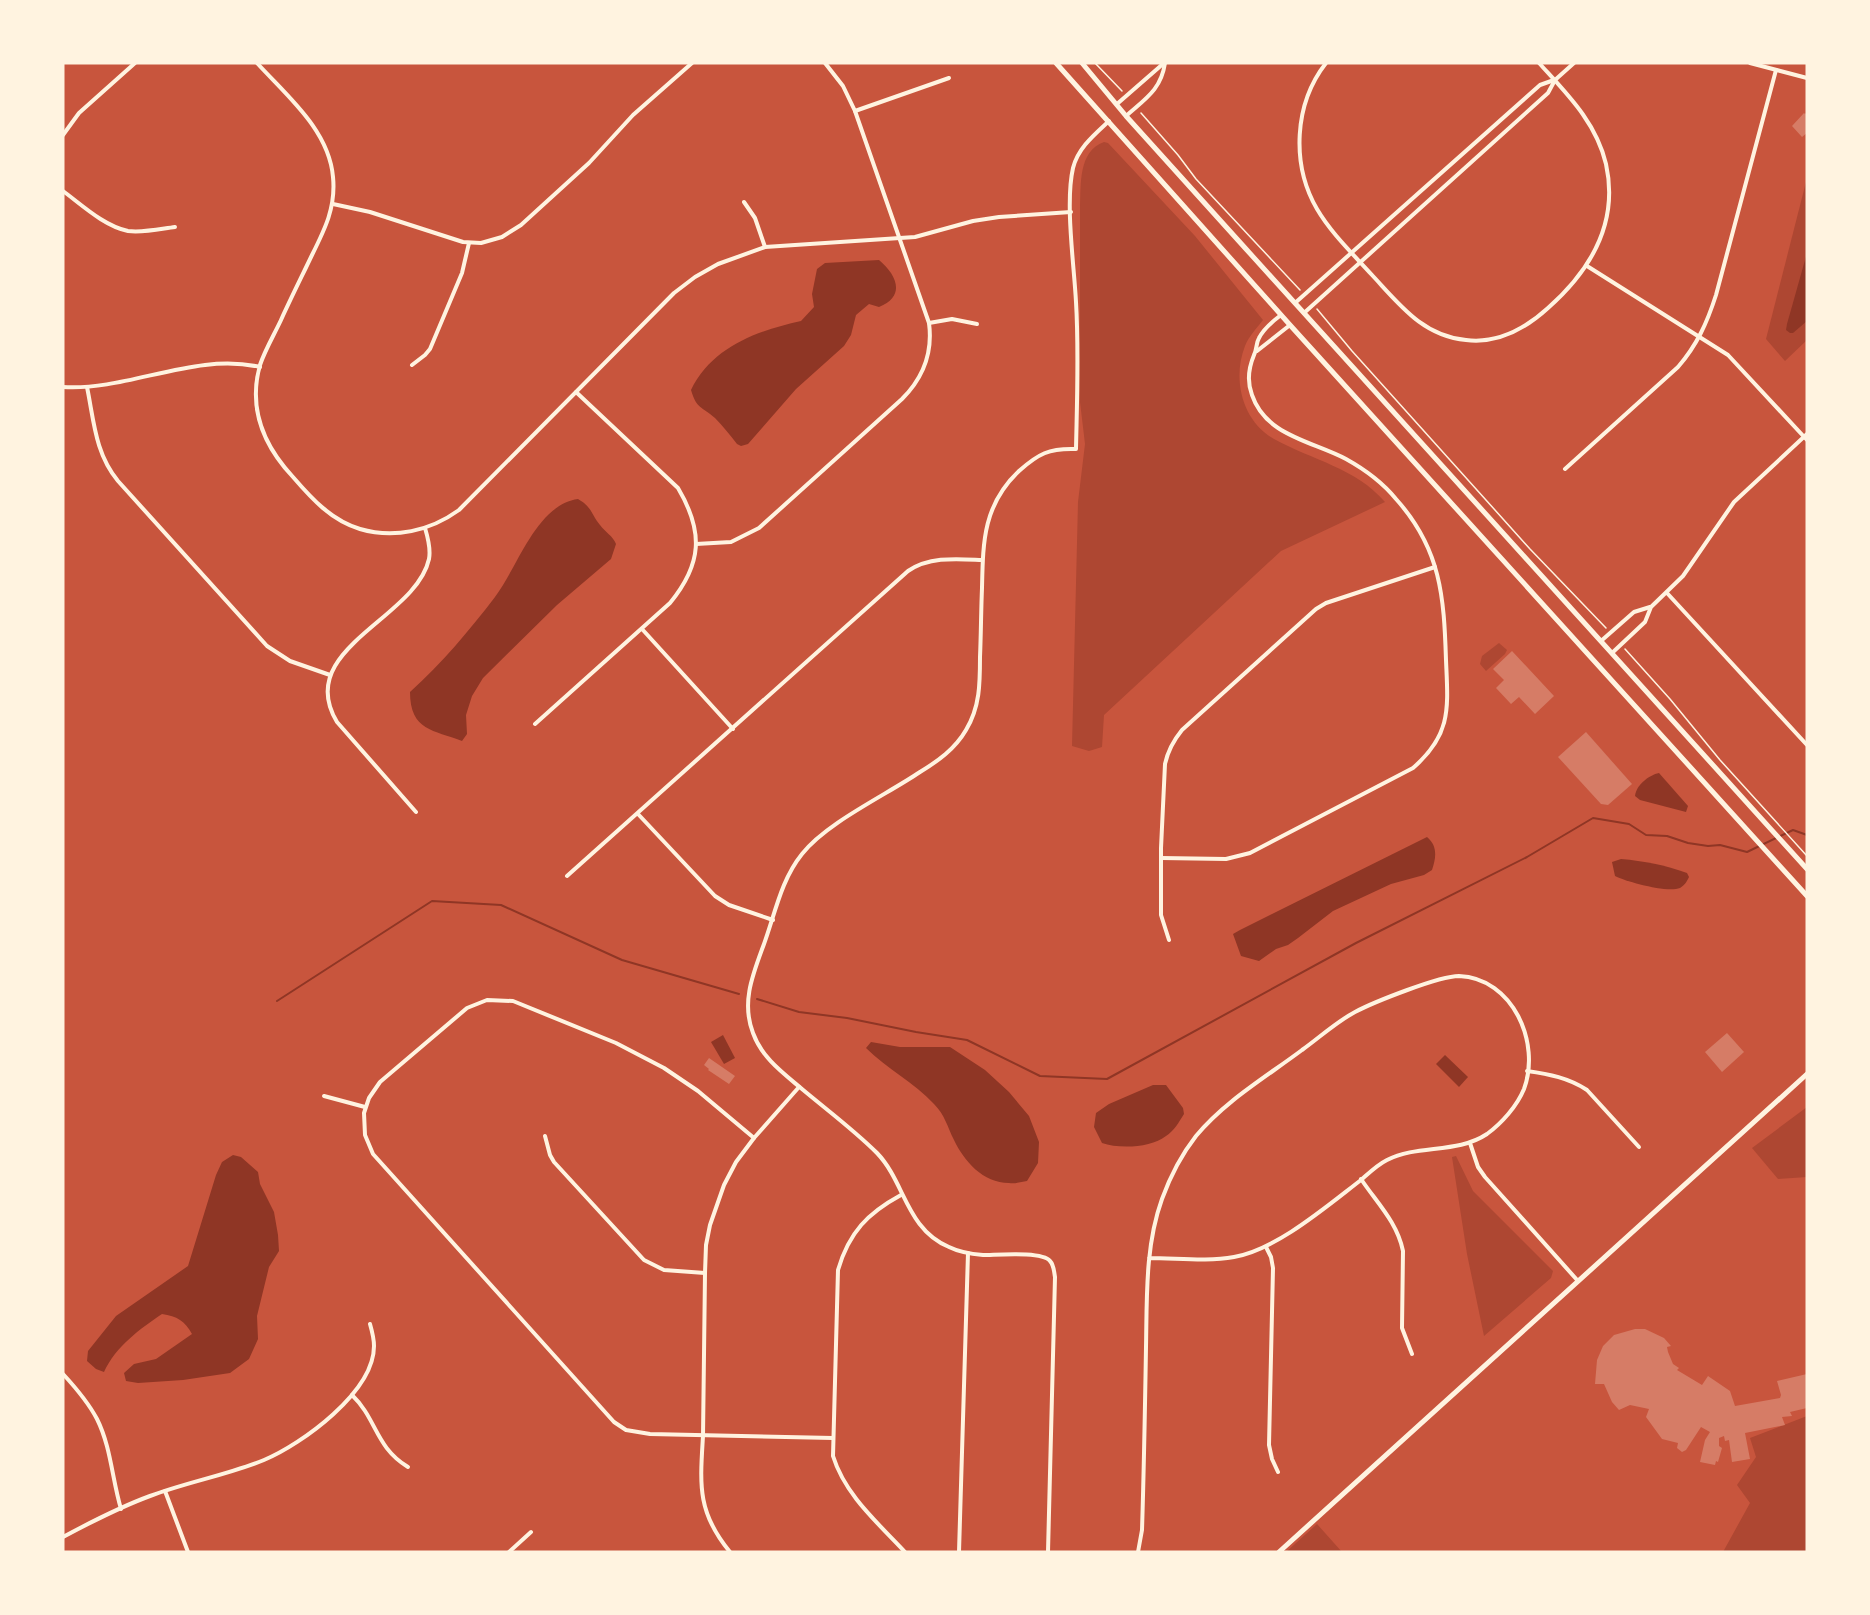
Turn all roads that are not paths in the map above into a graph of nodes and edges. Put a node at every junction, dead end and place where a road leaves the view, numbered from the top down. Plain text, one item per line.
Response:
1 (135, 63) edge
2 (257, 63) edge
3 (692, 63) edge
4 (825, 63) edge
5 (1056, 63) edge
6 (1082, 63) edge
7 (1165, 63) edge
8 (1326, 63) edge
9 (1539, 63) edge
10 (1574, 63) edge
11 (1750, 63) edge
12 (1776, 70) junction
13 (949, 78) dead end
14 (1807, 78) edge
15 (1555, 80) junction
16 (1116, 104) junction
17 (855, 111) junction
18 (1126, 116) junction
19 (1108, 121) junction
20 (63, 135) edge
21 (63, 191) edge
22 (744, 202) dead end
23 (333, 204) junction
24 (1071, 212) junction
25 (175, 227) dead end
26 (899, 239) junction
27 (469, 243) junction
28 (765, 247) junction
29 (1352, 252) junction
30 (1360, 262) junction
31 (1587, 266) junction
32 (1294, 303) junction
33 (1304, 313) junction
34 (1281, 315) junction
35 (929, 323) junction
36 (977, 324) dead end
37 (1290, 325) junction
38 (1700, 336) junction
39 (1256, 351) junction
40 (412, 365) dead end
41 (260, 367) junction
42 (63, 387) edge
43 (87, 387) junction
44 (576, 392) junction
45 (1806, 437) edge
46 (1565, 469) dead end
47 (425, 528) junction
48 (696, 544) junction
49 (982, 560) junction
50 (1436, 567) junction
51 (1667, 593) junction
52 (1651, 607) junction
53 (642, 628) junction
54 (1601, 641) junction
55 (1612, 653) junction
56 (330, 675) junction
57 (535, 724) dead end
58 (733, 729) junction
59 (1807, 745) edge
60 (416, 812) dead end
61 (638, 814) junction
62 (1161, 858) junction
63 (1807, 869) edge
64 (567, 876) dead end
65 (1807, 896) edge
66 (772, 920) junction
67 (1169, 940) dead end
68 (1527, 1071) junction
69 (1807, 1074) edge
70 (800, 1087) junction
71 (324, 1096) dead end
72 (365, 1107) junction
73 (545, 1136) dead end
74 (754, 1138) junction
75 (1470, 1143) junction
76 (1639, 1147) dead end
77 (1361, 1179) junction
78 (901, 1195) junction
79 (1266, 1247) junction
80 (968, 1253) junction
81 (1149, 1258) junction
82 (705, 1273) junction
83 (1578, 1281) junction
84 (370, 1324) dead end
85 (1412, 1354) dead end
86 (63, 1374) edge
87 (352, 1395) junction
88 (703, 1436) junction
89 (833, 1438) junction
90 (408, 1467) dead end
91 (1278, 1472) dead end
92 (165, 1491) junction
93 (121, 1509) junction
94 (531, 1532) dead end
95 (63, 1537) edge
96 (188, 1552) edge
97 (509, 1552) edge
98 (730, 1552) edge
99 (905, 1552) edge
100 (959, 1552) edge
101 (1048, 1552) edge
102 (1138, 1552) edge
103 (1279, 1552) edge

1 - 20 street
2 - 23 street
3 - 27 street
4 - 17 street
5 - 19 main road
6 - 16 main road
7 - 16 street
7 - 18 street
8 - 29 street
9 - 15 street
10 - 15 street
11 - 12 street
12 - 14 street
12 - 38 street
13 - 17 street
15 - 29 street
15 - 30 street
15 - 31 street
16 - 18 main road
17 - 26 street
18 - 32 main road
19 - 24 street
19 - 34 main road
21 - 25 street
22 - 28 street
23 - 27 street
23 - 41 street
24 - 26 street
24 - 49 street
26 - 28 street
26 - 35 street
27 - 40 street
28 - 44 street
29 - 30 street
29 - 32 street
30 - 31 street
30 - 33 street
31 - 38 street
32 - 33 main road
33 - 54 main road
34 - 37 main road
34 - 39 street
35 - 36 street
35 - 48 street
37 - 39 street
37 - 65 main road
38 - 45 street
38 - 46 street
39 - 50 street
41 - 43 street
41 - 47 street
42 - 43 street
43 - 56 street
44 - 47 street
44 - 48 street
45 - 51 street
47 - 56 street
48 - 53 street
49 - 58 street
49 - 66 street
50 - 62 street
50 - 62 street
51 - 52 street
51 - 59 street
52 - 54 street
52 - 55 street
53 - 57 street
53 - 58 street
54 - 55 main road
55 - 63 main road
56 - 60 street
58 - 61 street
61 - 64 street
61 - 66 street
62 - 67 street
66 - 70 street
68 - 75 street
68 - 76 street
68 - 81 street
69 - 83 main road
70 - 74 street
70 - 78 street
71 - 72 street
72 - 74 street
72 - 88 street
73 - 82 street
74 - 82 street
75 - 77 street
75 - 83 street
77 - 79 street
77 - 85 street
78 - 80 street
78 - 89 street
79 - 81 street
79 - 91 street
80 - 100 street
80 - 101 street
81 - 102 street
82 - 88 street
83 - 103 main road
84 - 87 street
86 - 93 street
87 - 90 street
87 - 92 street
88 - 89 street
88 - 98 street
89 - 99 street
92 - 93 street
92 - 96 street
93 - 95 street
94 - 97 street

